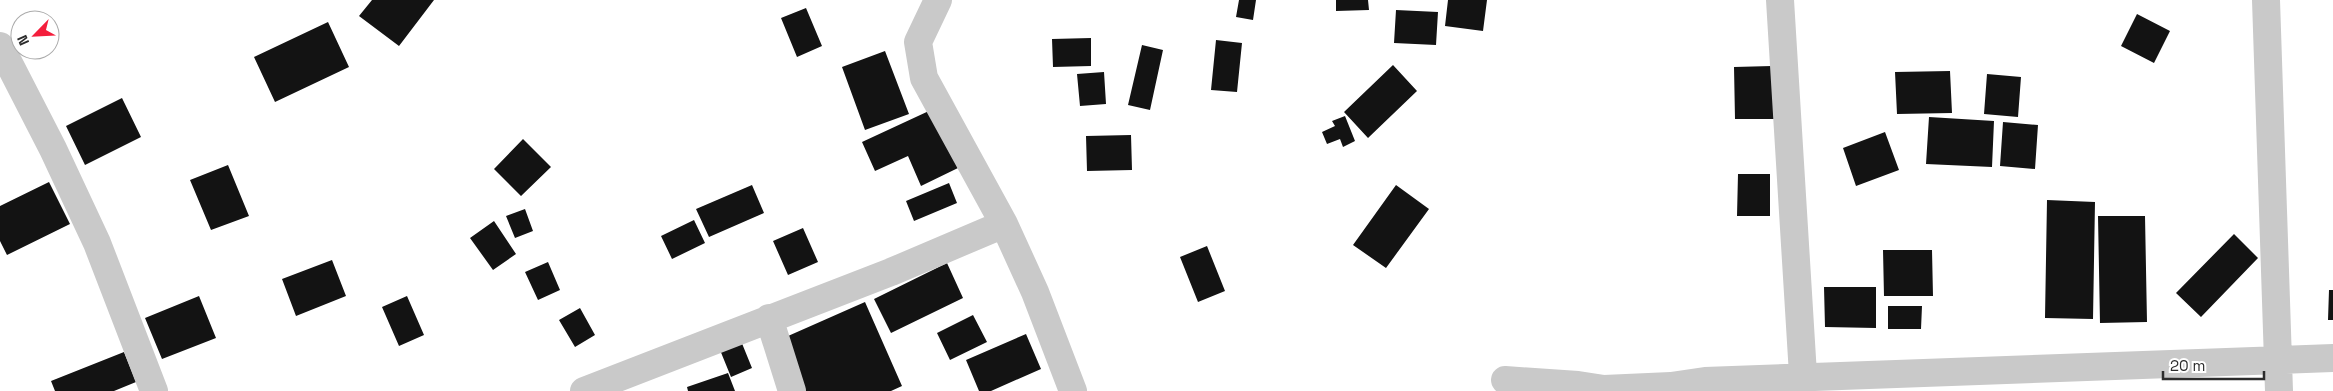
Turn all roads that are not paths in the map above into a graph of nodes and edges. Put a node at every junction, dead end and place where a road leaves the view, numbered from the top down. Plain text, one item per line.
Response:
1 (938, 0) edge
2 (1780, 0) edge
3 (2266, 0) edge
4 (0, 46) edge
5 (1004, 224) junction
6 (769, 318) junction
7 (2333, 358) edge
8 (2278, 359) junction
9 (1505, 380) dead end
10 (1804, 385) edge
11 (154, 391) edge
12 (584, 391) edge
13 (792, 391) edge
14 (1073, 391) edge
15 (2279, 391) edge

1 - 5 street
2 - 10 street
3 - 8 street
4 - 11 street
5 - 6 street
5 - 14 street
6 - 12 street
6 - 13 street
7 - 8 street
8 - 10 street
8 - 15 street
9 - 10 street

